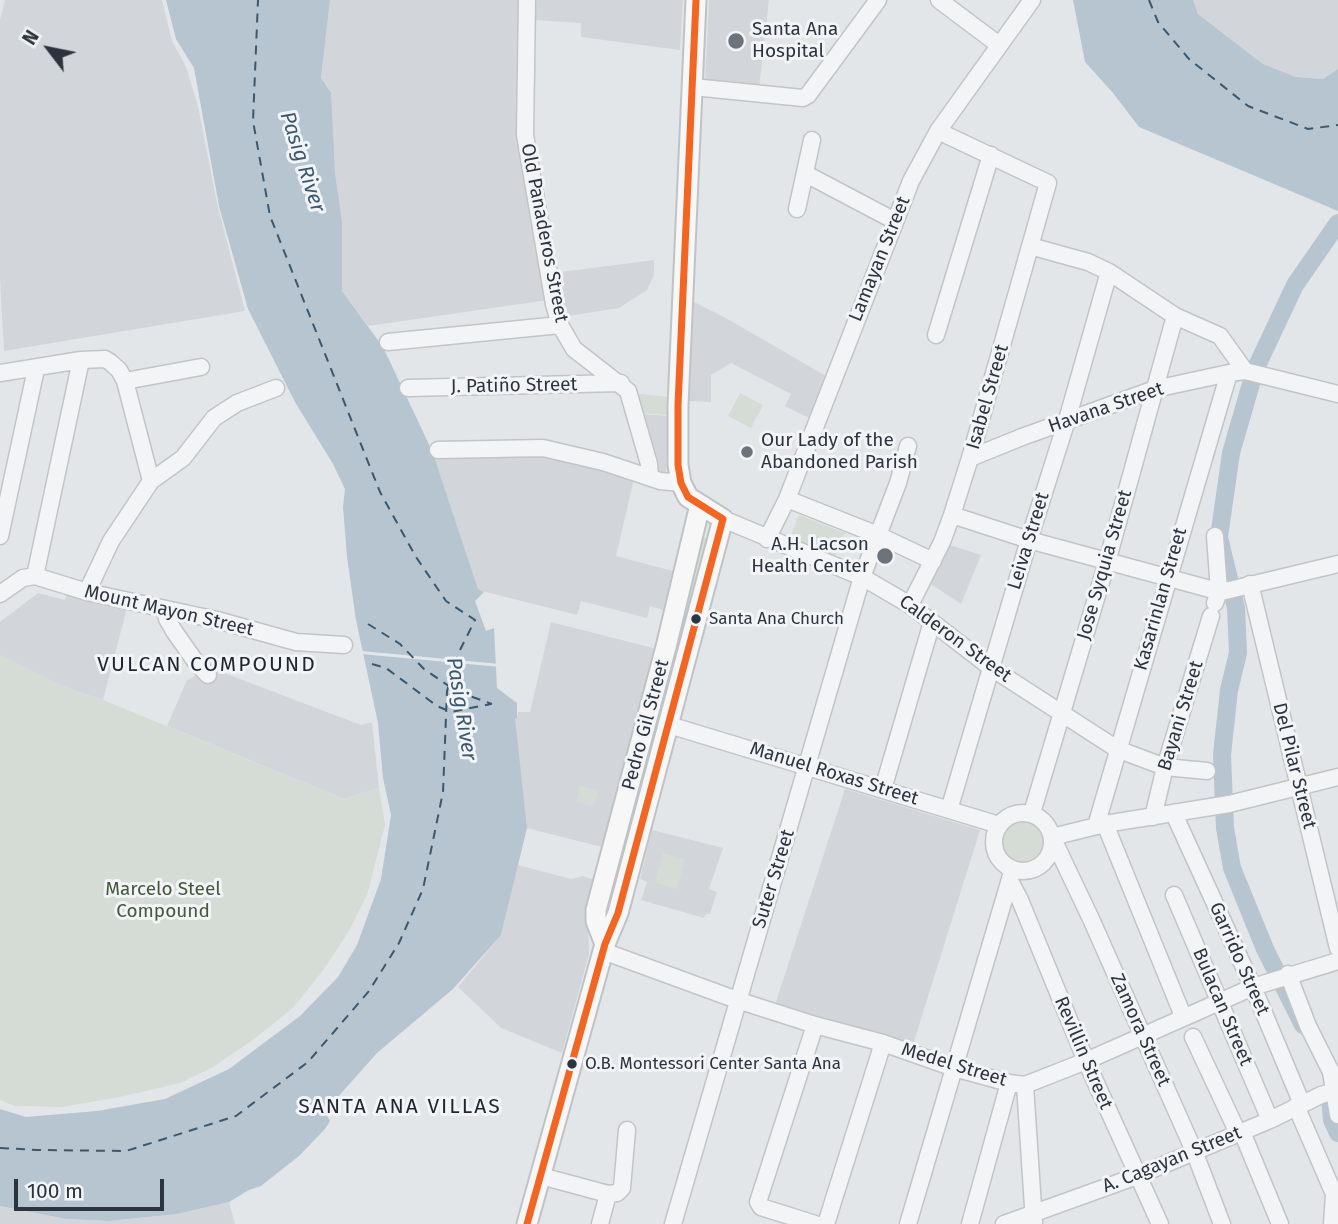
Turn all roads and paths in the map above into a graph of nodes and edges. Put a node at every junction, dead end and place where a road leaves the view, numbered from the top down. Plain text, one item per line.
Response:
1 (527, 0) edge
2 (696, 0) edge
3 (878, 0) edge
4 (939, 0) edge
5 (1032, 0) edge
6 (999, 45) junction
7 (693, 87) junction
8 (938, 131) junction
9 (812, 140) dead end
10 (991, 155) junction
11 (806, 174) junction
12 (797, 209) dead end
13 (895, 221) junction
14 (1030, 246) junction
15 (1109, 272) junction
16 (1175, 316) junction
17 (560, 326) junction
18 (936, 335) dead end
19 (388, 342) dead end
20 (81, 360) junction
21 (201, 367) dead end
22 (36, 369) junction
23 (1245, 372) junction
24 (0, 373) edge
25 (125, 381) junction
26 (621, 383) junction
27 (276, 388) dead end
28 (408, 388) dead end
29 (1155, 389) junction
30 (1338, 394) edge
31 (1068, 420) junction
32 (908, 446) dead end
33 (438, 450) dead end
34 (970, 458) junction
35 (650, 476) junction
36 (151, 481) junction
37 (681, 483) junction
38 (787, 499) junction
39 (700, 505) junction
40 (952, 515) junction
41 (723, 519) junction
42 (878, 535) junction
43 (0, 536) edge
44 (1215, 536) dead end
45 (767, 538) junction
46 (1028, 540) junction
47 (933, 561) junction
48 (1107, 562) junction
49 (1338, 564) edge
50 (35, 576) junction
51 (862, 577) junction
52 (1167, 578) junction
53 (1250, 584) junction
54 (87, 592) junction
55 (0, 594) edge
56 (1220, 598) junction
57 (910, 604) junction
58 (165, 609) junction
59 (932, 622) junction
60 (344, 645) dead end
61 (990, 667) junction
62 (208, 675) dead end
63 (1061, 714) junction
64 (669, 725) junction
65 (1117, 749) junction
66 (808, 767) junction
67 (1165, 767) junction
68 (1207, 771) dead end
69 (1338, 777) edge
70 (1300, 786) junction
71 (883, 789) junction
72 (949, 810) junction
73 (1032, 813) junction
74 (1174, 814) junction
75 (1153, 817) junction
76 (999, 825) junction
77 (1100, 825) junction
78 (1053, 838) junction
79 (1012, 875) junction
80 (1174, 895) dead end
81 (604, 947) junction
82 (1338, 948) edge
83 (1338, 961) edge
84 (1283, 976) junction
85 (1253, 986) junction
86 (737, 1000) junction
87 (1219, 1002) junction
88 (1184, 1016) junction
89 (816, 1025) junction
90 (1143, 1035) junction
91 (1193, 1037) dead end
92 (883, 1043) junction
93 (1086, 1061) junction
94 (954, 1068) junction
95 (1017, 1084) junction
96 (1331, 1092) edge
97 (1299, 1105) junction
98 (1338, 1115) edge
99 (1270, 1120) junction
100 (627, 1130) dead end
101 (1240, 1133) junction
102 (1194, 1152) junction
103 (541, 1176) junction
104 (1137, 1176) junction
105 (608, 1194) junction
106 (1034, 1219) edge
107 (527, 1224) edge
108 (600, 1224) edge
109 (673, 1224) edge
110 (815, 1224) edge
111 (826, 1224) edge
112 (908, 1224) edge
113 (970, 1224) edge
114 (1004, 1224) edge
115 (1160, 1224) edge
116 (1222, 1224) edge
117 (1280, 1224) edge
118 (1332, 1224) edge

1 - 17 street, Old Panaderos Street
2 - 7 main road
3 - 7 street
4 - 6 street
5 - 6 street, Lamayan Street
6 - 8 street, Lamayan Street
7 - 37 main road
8 - 10 street
8 - 13 street, Lamayan Street
9 - 11 street
10 - 14 street, Isabel Street
10 - 18 street
11 - 12 street
11 - 13 street
13 - 38 street, Lamayan Street
14 - 15 street
14 - 34 street, Isabel Street
15 - 16 street
15 - 31 street, Leiva Street
16 - 23 street
16 - 29 street, Jose Syquia Street
17 - 19 street
17 - 26 street, Old Panaderos Street
20 - 22 street
20 - 25 street
20 - 50 street
21 - 25 street
22 - 24 street
22 - 43 street
23 - 29 street, Havana Street
23 - 30 street
23 - 52 street, Kasarinlan Street
25 - 36 street
26 - 28 street, J. Patiño Street
26 - 35 street, Old Panaderos Street
27 - 36 street
29 - 31 street, Havana Street
29 - 48 street, Jose Syquia Street
31 - 34 street, Havana Street
31 - 46 street, Leiva Street
32 - 42 street, Suter Street
33 - 35 street
34 - 40 street, Isabel Street
35 - 37 street
36 - 54 street
37 - 39 main road, Calderon Street
38 - 42 street
38 - 45 street, Lamayan Street
39 - 41 main road, Calderon Street
39 - 81 main road, Pedro Gil Street
40 - 46 street
40 - 47 street, Isabel Street
41 - 45 street, Calderon Street
41 - 64 main road, Pedro Gil Street
42 - 47 street
42 - 51 street, Suter Street
44 - 56 street, Bayani Street
45 - 51 street, Calderon Street
46 - 48 street
46 - 61 street, Leiva Street
47 - 57 street, Isabel Street
48 - 52 street
48 - 63 street, Jose Syquia Street
49 - 53 street
50 - 54 street, Mount Mayon Street
50 - 55 street
51 - 57 street, Calderon Street
51 - 66 street, Suter Street
52 - 56 street
52 - 65 street, Kasarinlan Street
53 - 56 street
53 - 70 street, Del Pilar Street
54 - 58 street, Mount Mayon Street
56 - 67 street, Bayani Street
57 - 59 street, Calderon Street
58 - 60 street, Mount Mayon Street
58 - 62 street
59 - 61 street, Calderon Street
59 - 71 street
61 - 63 street, Calderon Street
61 - 72 street, Leiva Street
63 - 65 street, Calderon Street
63 - 73 street, Jose Syquia Street
64 - 66 street, Manuel Roxas Street
64 - 81 main road, Pedro Gil Street
65 - 67 street, Calderon Street
65 - 77 street, Kasarinlan Street
66 - 71 street, Manuel Roxas Street
66 - 86 street, Suter Street
67 - 68 street, Calderon Street
67 - 75 street, Bayani Street
69 - 70 street
70 - 74 street
70 - 82 street, Del Pilar Street
71 - 72 street, Manuel Roxas Street
72 - 76 street, Manuel Roxas Street
73 - 76 street
73 - 78 street
74 - 75 street
74 - 85 street, Garrido Street
75 - 77 street
76 - 79 street
77 - 78 street
77 - 88 street
78 - 79 street
78 - 90 street, Zamora Street
79 - 93 street, Revillin Street
79 - 94 street
80 - 87 street, Bulacan Street
81 - 86 street, Medel Street
81 - 103 main road, Pedro Gil Street
83 - 84 street, Medel Street
84 - 85 street, Medel Street
84 - 96 street
85 - 87 street, Medel Street
85 - 97 street, Garrido Street
86 - 89 street, Medel Street
86 - 109 street, Suter Street
87 - 88 street, Medel Street
87 - 99 street, Bulacan Street
88 - 90 street, Medel Street
89 - 92 street, Medel Street
89 - 110 street
90 - 93 street, Medel Street
90 - 102 street, Zamora Street
91 - 101 street
92 - 94 street, Medel Street
92 - 111 street
93 - 95 street, Medel Street
93 - 104 street, Revillin Street
94 - 95 street, Medel Street
94 - 112 street
95 - 106 street
95 - 113 street
96 - 97 street, A. Cagayan Street
96 - 98 street
97 - 99 street, A. Cagayan Street
97 - 118 street, Garrido Street
99 - 101 street, A. Cagayan Street
100 - 105 street
101 - 102 street, A. Cagayan Street
101 - 117 street
102 - 104 street, A. Cagayan Street
102 - 116 street, Zamora Street
103 - 105 street
103 - 107 main road, Pedro Gil Street
104 - 106 street, A. Cagayan Street
104 - 115 street, Revillin Street
105 - 108 street
106 - 114 street, A. Cagayan Street

